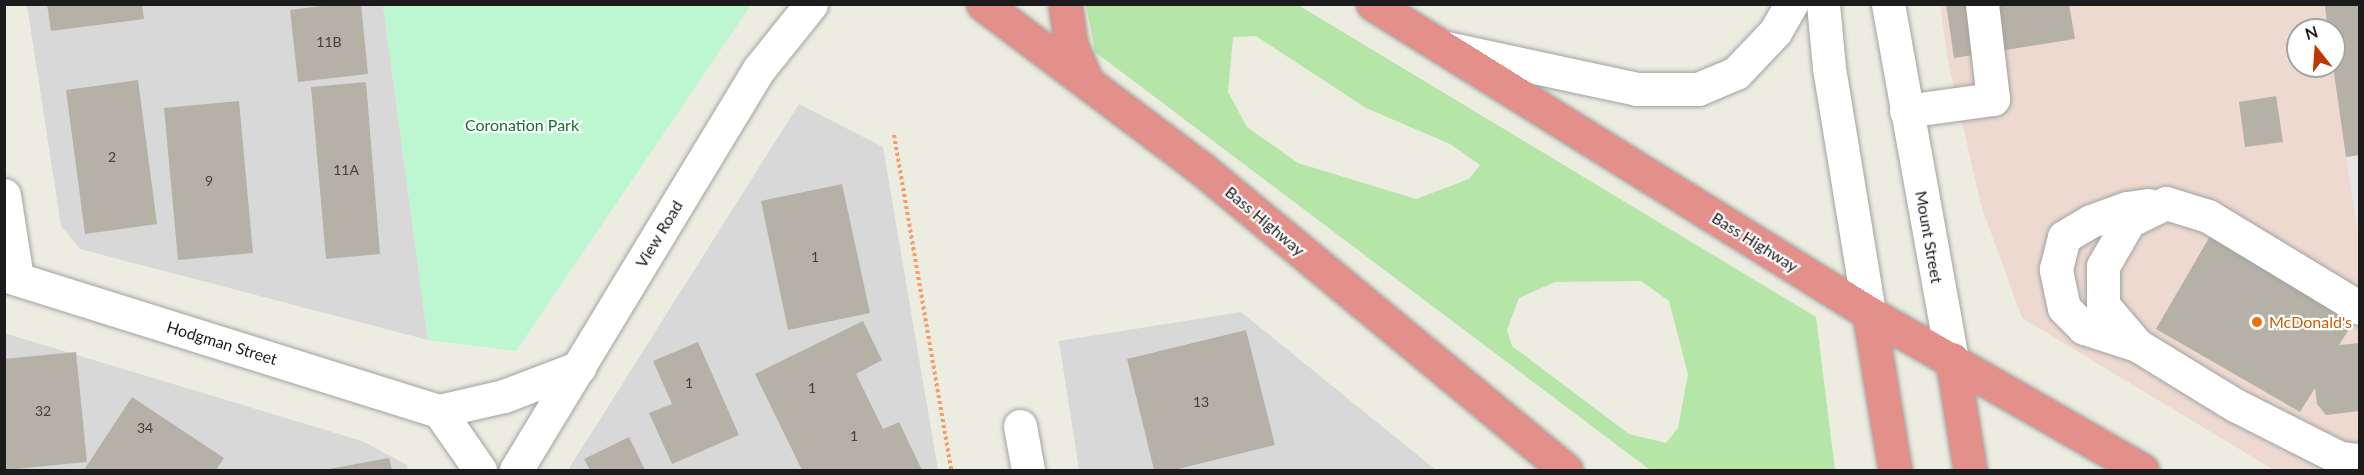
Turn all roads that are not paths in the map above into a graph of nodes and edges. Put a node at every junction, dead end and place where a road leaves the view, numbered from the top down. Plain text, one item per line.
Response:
1 (811, 4) edge
2 (983, 4) edge
3 (1065, 4) edge
4 (1373, 4) edge
5 (1791, 4) edge
6 (1822, 4) edge
7 (1888, 4) edge
8 (1983, 4) edge
9 (1446, 48) junction
10 (1088, 83) junction
11 (1906, 111) junction
12 (4, 195) edge
13 (2166, 202) junction
14 (11, 277) edge
15 (2360, 308) edge
16 (1869, 314) junction
17 (2137, 345) junction
18 (1952, 359) junction
19 (580, 367) junction
20 (439, 411) junction
21 (1020, 426) dead end
22 (2360, 460) edge
23 (480, 471) edge
24 (516, 471) edge
25 (1028, 471) edge
26 (1566, 471) edge
27 (1895, 471) edge
28 (1971, 471) edge
29 (2142, 471) edge

1 - 19 street, View Road
2 - 10 highway, Bass Highway
3 - 10 highway
4 - 9 highway, Bass Highway
5 - 9 street
6 - 16 street
7 - 11 street, Mount Street
8 - 11 street
9 - 16 highway, Bass Highway
10 - 26 highway, Bass Highway
11 - 18 street, Mount Street
12 - 14 street
13 - 15 street
13 - 17 street
13 - 17 street
14 - 20 street, Hodgman Street
16 - 18 highway, Bass Highway
16 - 27 highway
17 - 22 street
18 - 28 highway, Mount Street
18 - 29 highway, Bass Highway
19 - 20 street
19 - 24 street, View Road
20 - 23 street
21 - 25 street

